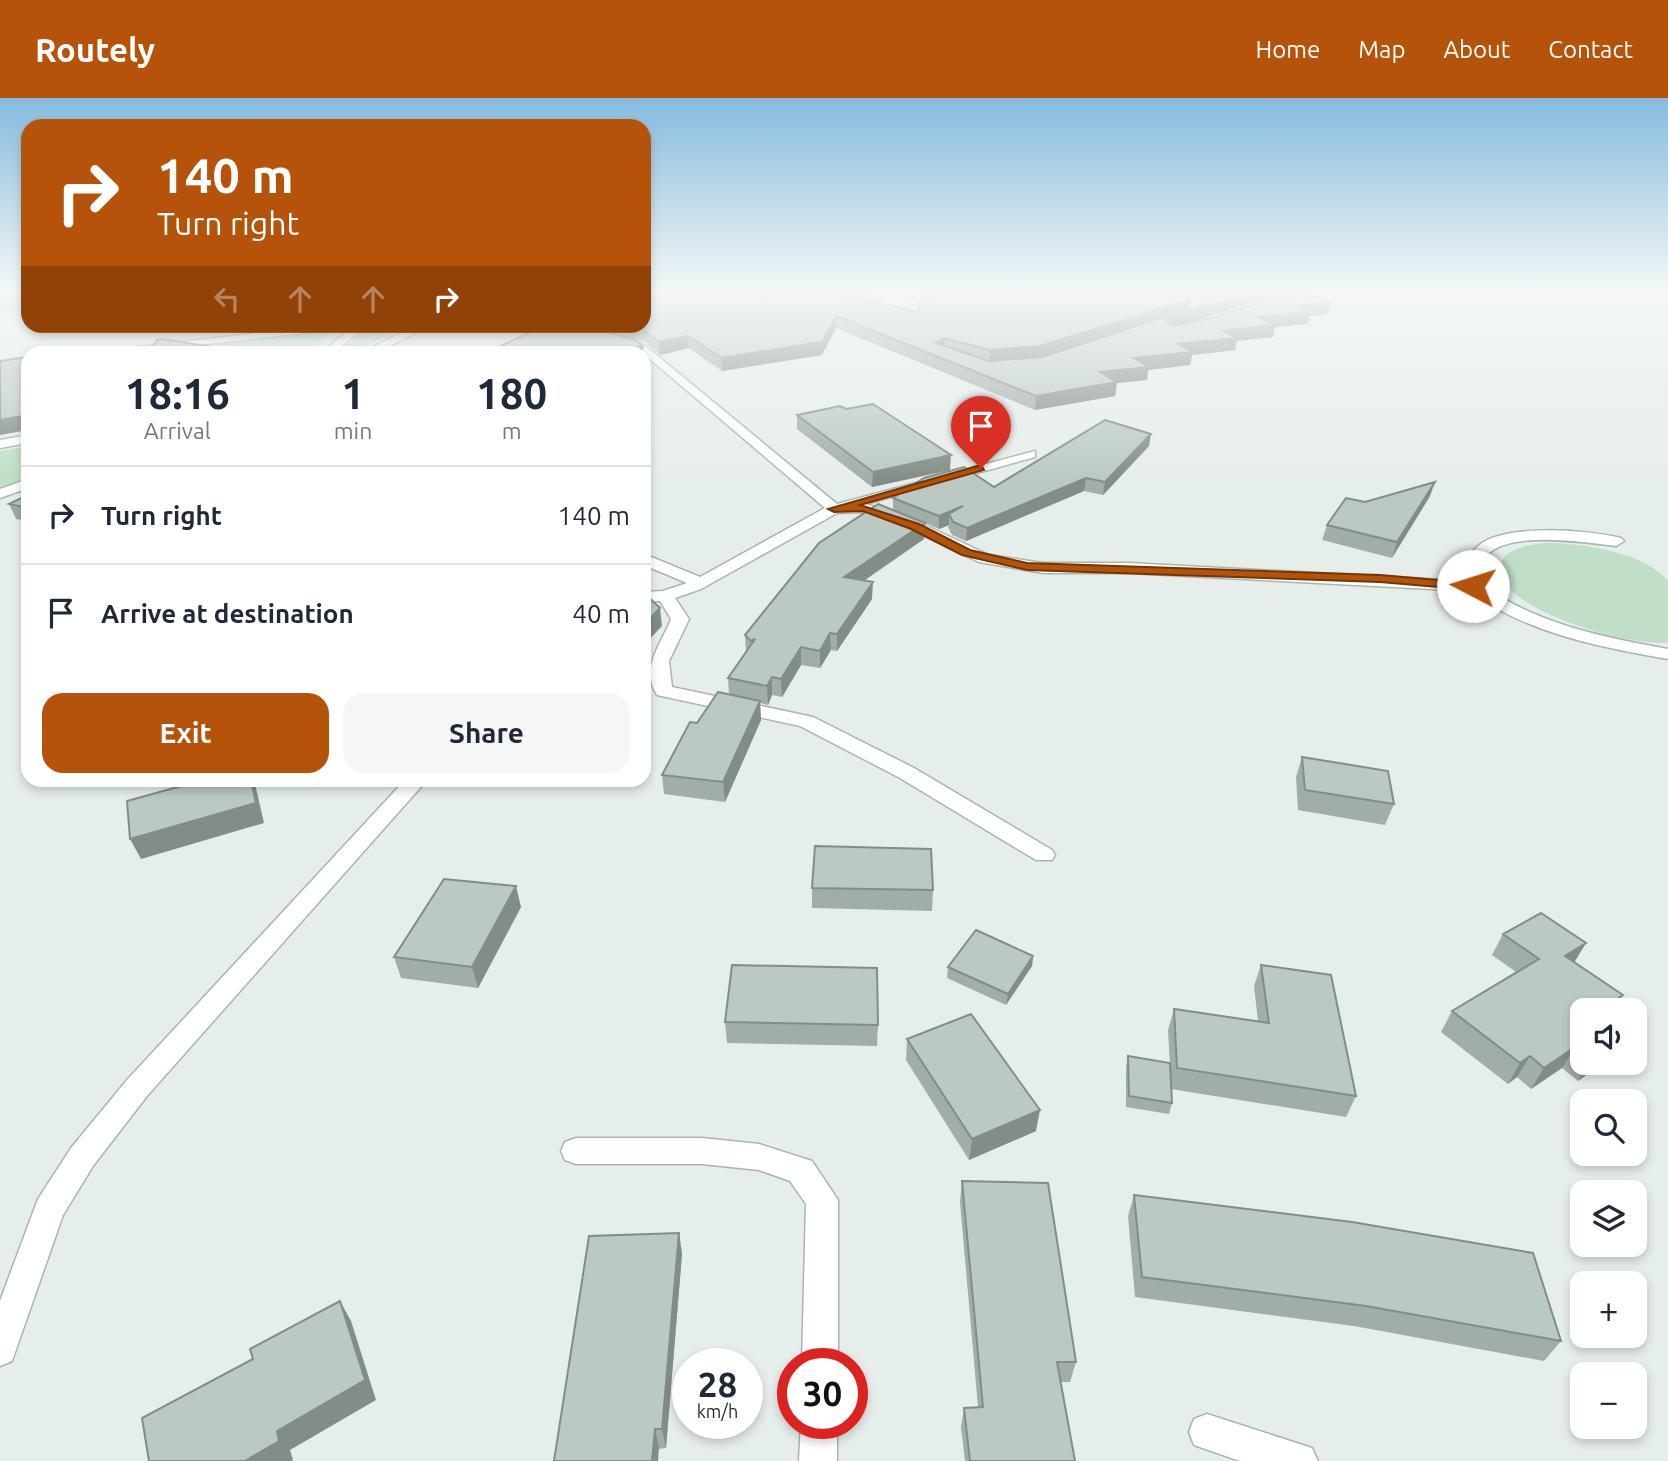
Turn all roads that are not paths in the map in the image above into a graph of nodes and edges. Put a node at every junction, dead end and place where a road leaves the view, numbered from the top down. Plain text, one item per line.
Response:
1 (651, 356) edge
2 (21, 440) edge
3 (0, 444) edge
4 (1030, 454) dead end
5 (21, 486) edge
6 (0, 494) edge
7 (834, 509) junction
8 (1616, 541) dead end
9 (651, 562) edge
10 (700, 583) junction
11 (1473, 586) junction
12 (665, 596) junction
13 (651, 597) edge
14 (1668, 654) edge
15 (411, 787) edge
16 (1044, 855) dead end
17 (576, 1151) dead end
18 (820, 1348) edge
19 (0, 1349) edge
20 (1207, 1432) dead end
21 (819, 1439) edge
22 (818, 1461) edge
23 (1298, 1461) edge

1 - 7 street
2 - 3 street
4 - 7 street
5 - 6 street
7 - 10 street
7 - 11 street
8 - 11 street
9 - 10 street
10 - 12 street
11 - 14 street
12 - 13 street
12 - 16 street
15 - 19 street
17 - 18 street
20 - 23 street
21 - 22 street

